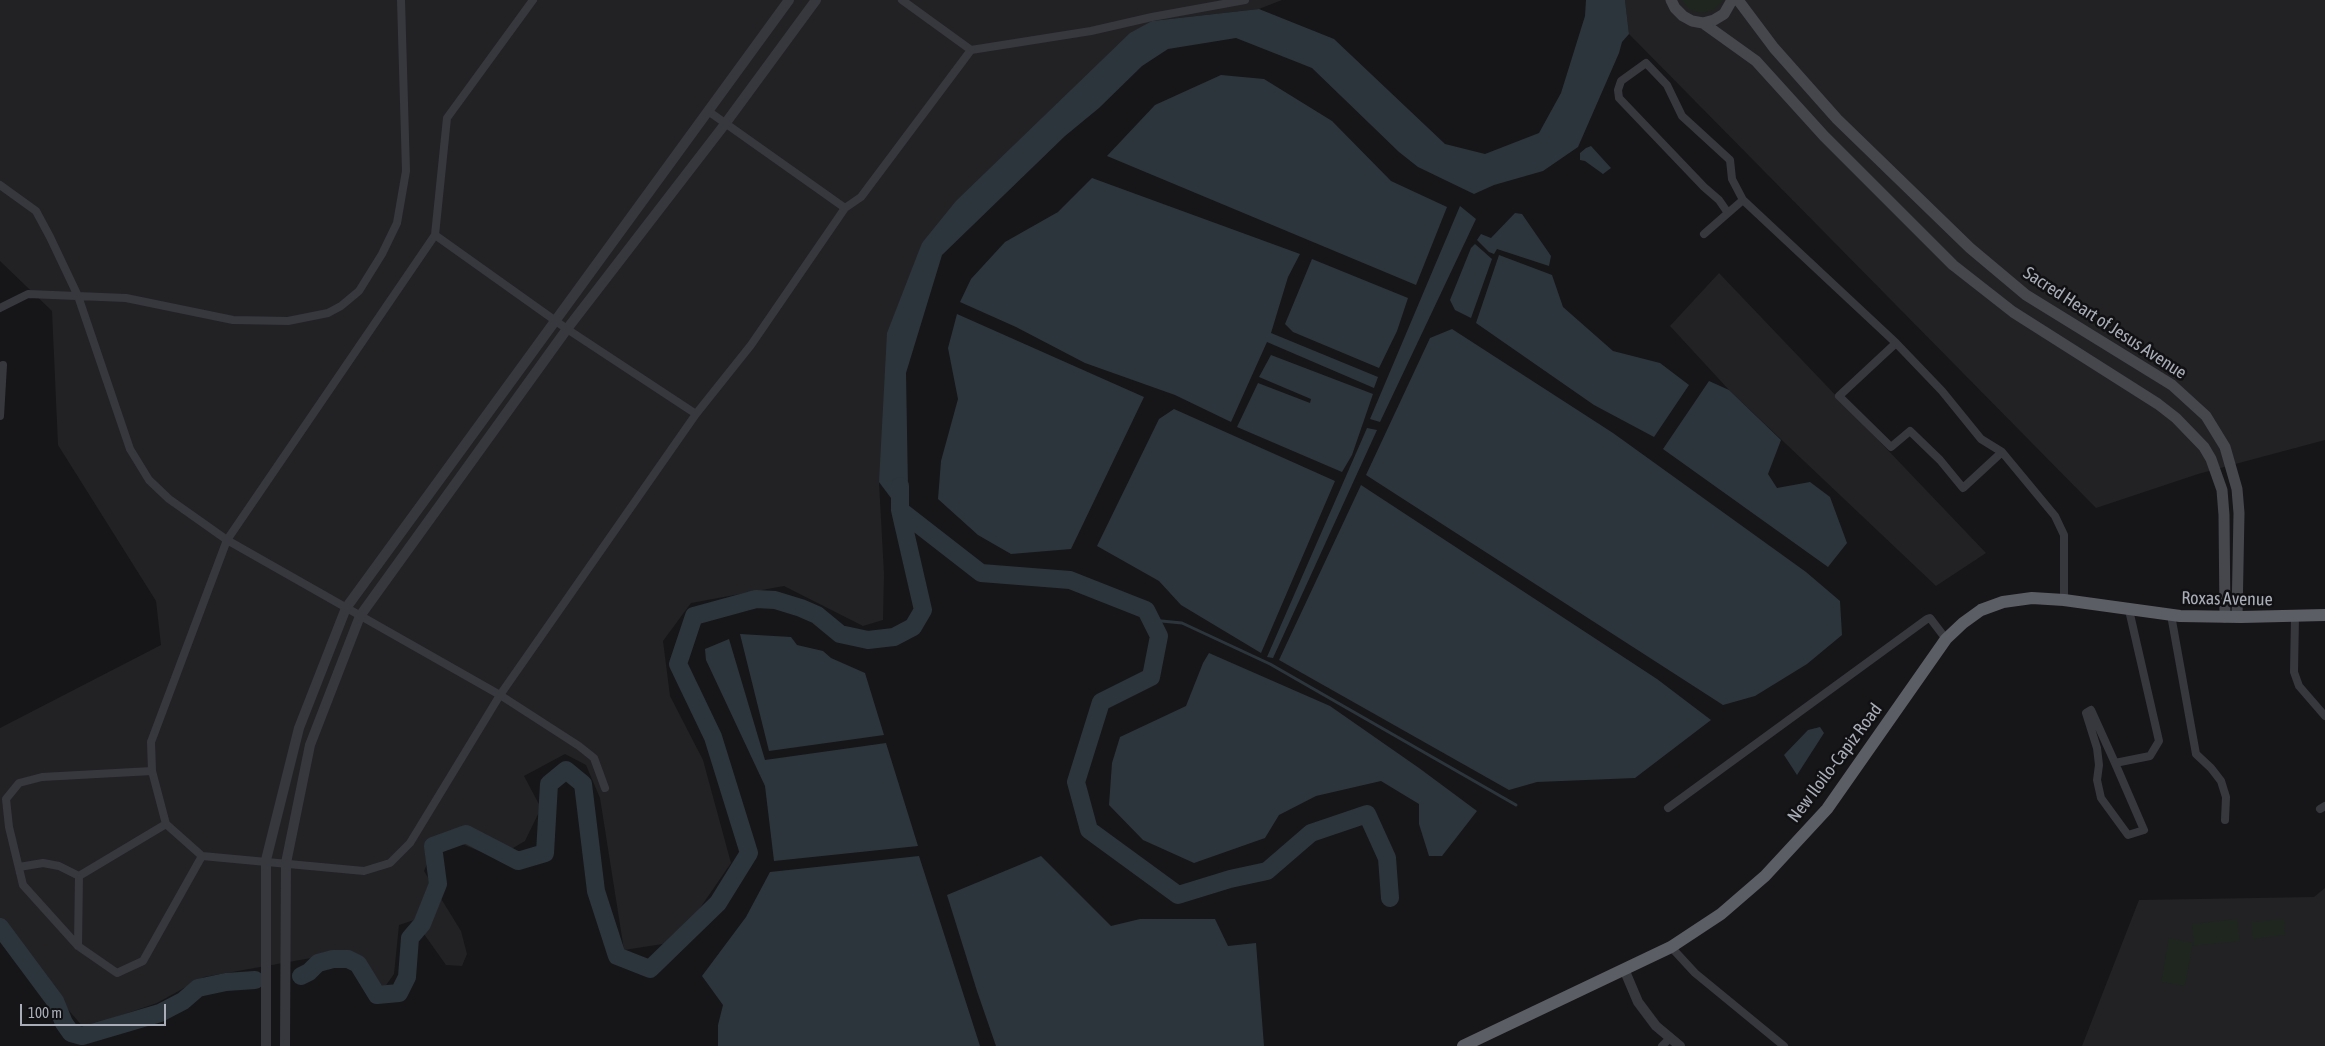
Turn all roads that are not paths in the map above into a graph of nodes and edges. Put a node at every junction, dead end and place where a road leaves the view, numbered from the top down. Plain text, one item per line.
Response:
1 (401, 0) edge
2 (533, 0) edge
3 (789, 0) edge
4 (816, 0) edge
5 (902, 0) edge
6 (1245, 0) edge
7 (1671, 0) edge
8 (1732, 0) edge
9 (1738, 0) edge
10 (1703, 22) junction
11 (971, 50) junction
12 (708, 111) junction
13 (725, 124) junction
14 (0, 185) edge
15 (1743, 200) junction
16 (845, 208) junction
17 (1728, 213) junction
18 (1704, 234) dead end
19 (435, 235) junction
20 (78, 296) junction
21 (0, 308) edge
22 (555, 320) junction
23 (567, 329) junction
24 (2089, 335) junction
25 (1896, 343) junction
26 (2078, 353) junction
27 (3, 365) dead end
28 (2188, 400) junction
29 (696, 414) junction
30 (0, 416) edge
31 (2176, 418) junction
32 (2002, 452) junction
33 (2224, 505) junction
34 (2239, 505) junction
35 (227, 540) junction
36 (2224, 556) junction
37 (2238, 556) junction
38 (2064, 600) junction
39 (346, 608) junction
40 (2129, 610) junction
41 (2325, 614) edge
42 (2171, 615) junction
43 (360, 616) junction
44 (2295, 617) junction
45 (2231, 618) junction
46 (1946, 639) junction
47 (500, 695) junction
48 (2325, 716) edge
49 (2116, 763) junction
50 (152, 771) junction
51 (605, 788) dead end
52 (1668, 808) dead end
53 (2225, 820) dead end
54 (166, 824) junction
55 (202, 856) junction
56 (266, 860) junction
57 (286, 862) junction
58 (19, 866) junction
59 (79, 876) junction
60 (78, 946) junction
61 (1671, 947) junction
62 (1624, 969) junction
63 (1666, 1042) edge
64 (266, 1046) edge
65 (285, 1046) edge
66 (1463, 1046) edge
67 (1680, 1046) edge
68 (1784, 1046) edge

1 - 20 street
2 - 19 street
3 - 12 street
4 - 13 street
5 - 11 street
6 - 11 street
7 - 10 main road
8 - 10 main road
9 - 24 main road, Sacred Heart of Jesus Avenue
10 - 26 main road
11 - 16 street
12 - 13 street
12 - 22 street
13 - 16 street
13 - 23 street
14 - 20 street
15 - 17 street
15 - 17 street
15 - 25 street
16 - 29 street
17 - 18 street
19 - 22 street
19 - 35 street
20 - 21 street
20 - 35 street
22 - 23 street
22 - 39 street
23 - 29 street
23 - 43 street
24 - 26 main road
24 - 28 main road, Sacred Heart of Jesus Avenue
25 - 32 street
25 - 32 street
26 - 31 main road
27 - 30 street
28 - 31 main road
28 - 34 main road, Sacred Heart of Jesus Avenue
29 - 47 street
31 - 33 main road
32 - 38 street
33 - 34 main road
33 - 36 main road
34 - 37 main road, Sacred Heart of Jesus Avenue
35 - 39 street
35 - 50 street
36 - 37 main road
36 - 45 main road
37 - 45 main road, Sacred Heart of Jesus Avenue
38 - 40 highway, New Iloilo-Capiz Road
38 - 46 highway, New Iloilo-Capiz Road
39 - 43 street
39 - 56 street
40 - 42 highway, Roxas Avenue
40 - 49 street
41 - 44 highway, Roxas Avenue
42 - 45 highway, Roxas Avenue
42 - 53 street
43 - 47 street
43 - 57 street
44 - 45 highway, Roxas Avenue
44 - 48 street
46 - 52 street
46 - 61 highway, New Iloilo-Capiz Road
47 - 51 street
47 - 57 street
49 - 49 street
50 - 54 street
50 - 58 street
54 - 55 street
54 - 59 street
55 - 56 street
55 - 60 street
56 - 57 street
56 - 64 street
57 - 65 street
58 - 59 street
58 - 60 street
59 - 60 street
61 - 62 highway, New Iloilo-Capiz Road
61 - 68 street
62 - 63 street
62 - 66 highway, New Iloilo-Capiz Road
63 - 67 street

